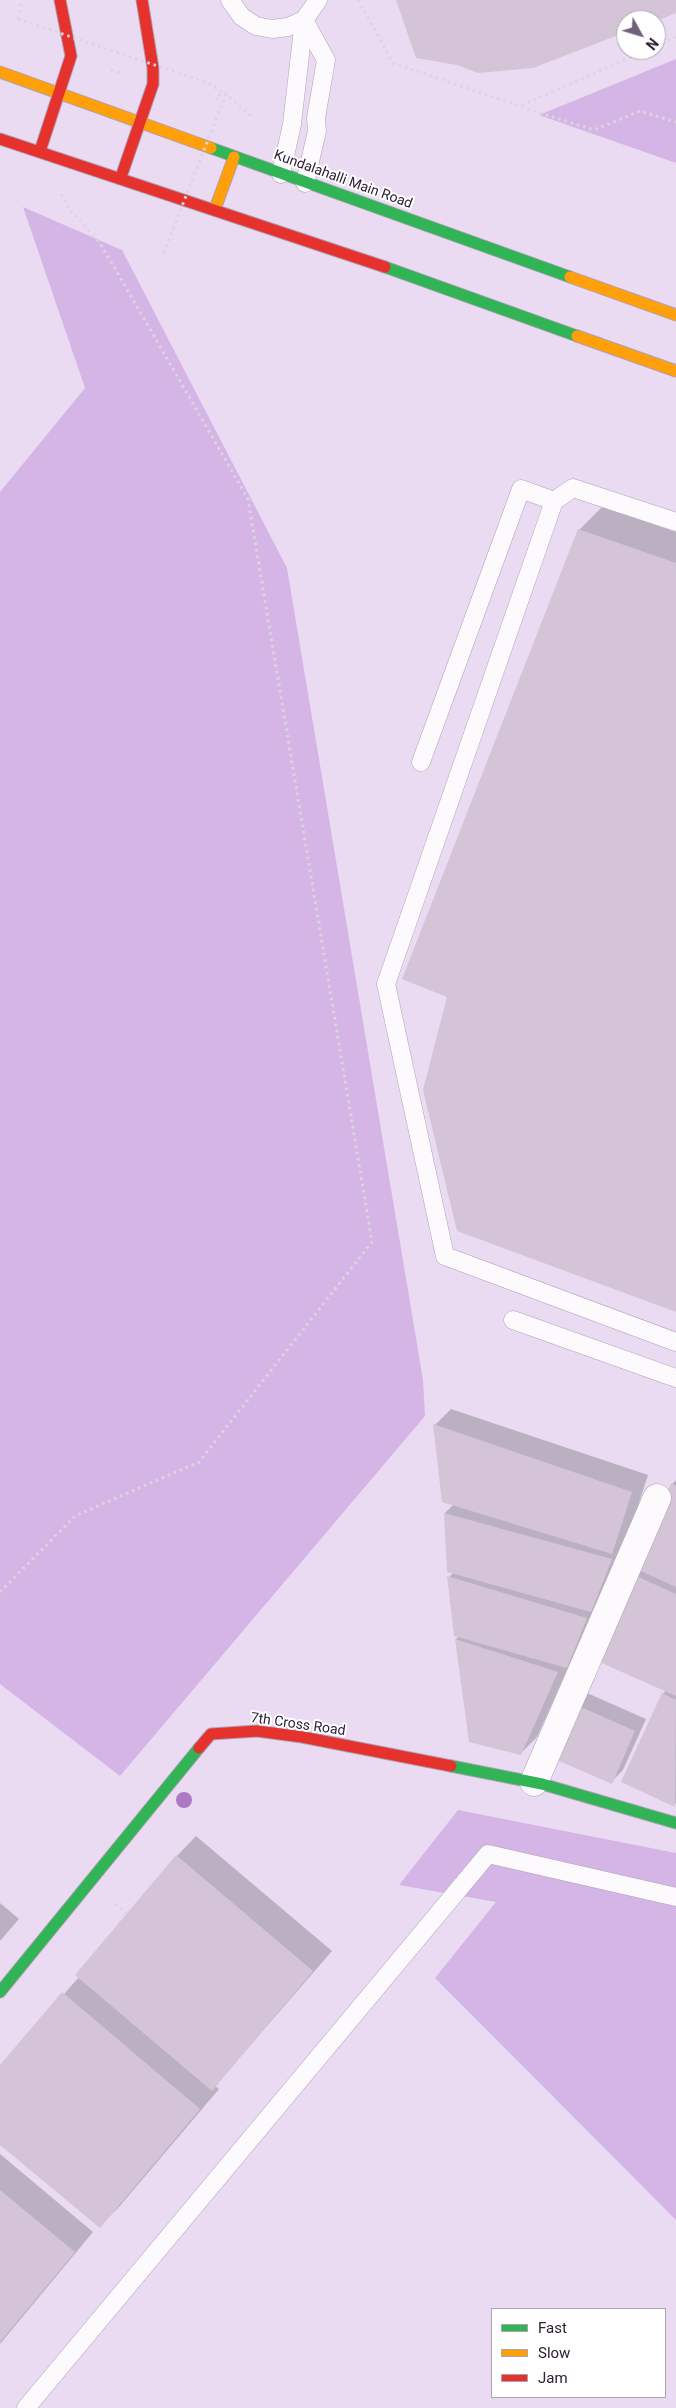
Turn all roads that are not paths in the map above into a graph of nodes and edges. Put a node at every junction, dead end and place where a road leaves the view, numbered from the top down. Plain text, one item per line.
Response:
1 (60, 0) edge
2 (142, 0) edge
3 (230, 0) edge
4 (318, 0) edge
5 (304, 20) junction
6 (0, 72) edge
7 (58, 93) junction
8 (140, 124) junction
9 (0, 139) edge
10 (40, 151) junction
11 (234, 157) junction
12 (282, 174) junction
13 (121, 177) junction
14 (305, 183) junction
15 (215, 210) junction
16 (676, 315) edge
17 (676, 371) edge
18 (554, 501) junction
19 (676, 522) edge
20 (422, 762) dead end
21 (513, 1320) dead end
22 (676, 1342) edge
23 (676, 1378) edge
24 (657, 1498) dead end
25 (534, 1782) junction
26 (676, 1823) edge
27 (676, 1897) edge
28 (0, 1992) edge
29 (26, 2408) edge

1 - 7 main road
2 - 8 main road
3 - 5 lane
4 - 5 lane
5 - 12 lane
5 - 14 lane
6 - 7 main road, Kundalahalli Main Road
7 - 8 main road, Kundalahalli Main Road
7 - 10 main road
8 - 11 main road, Kundalahalli Main Road
8 - 13 main road
9 - 10 main road
10 - 13 main road
11 - 12 main road, Kundalahalli Main Road
11 - 15 main road
12 - 14 main road, Kundalahalli Main Road
13 - 15 main road
14 - 16 main road, Kundalahalli Main Road
15 - 17 main road
18 - 19 lane
18 - 20 lane
18 - 22 lane
21 - 23 lane
24 - 25 street
25 - 26 main road, 7th Cross Road
25 - 28 main road, 7th Cross Road
27 - 29 lane

